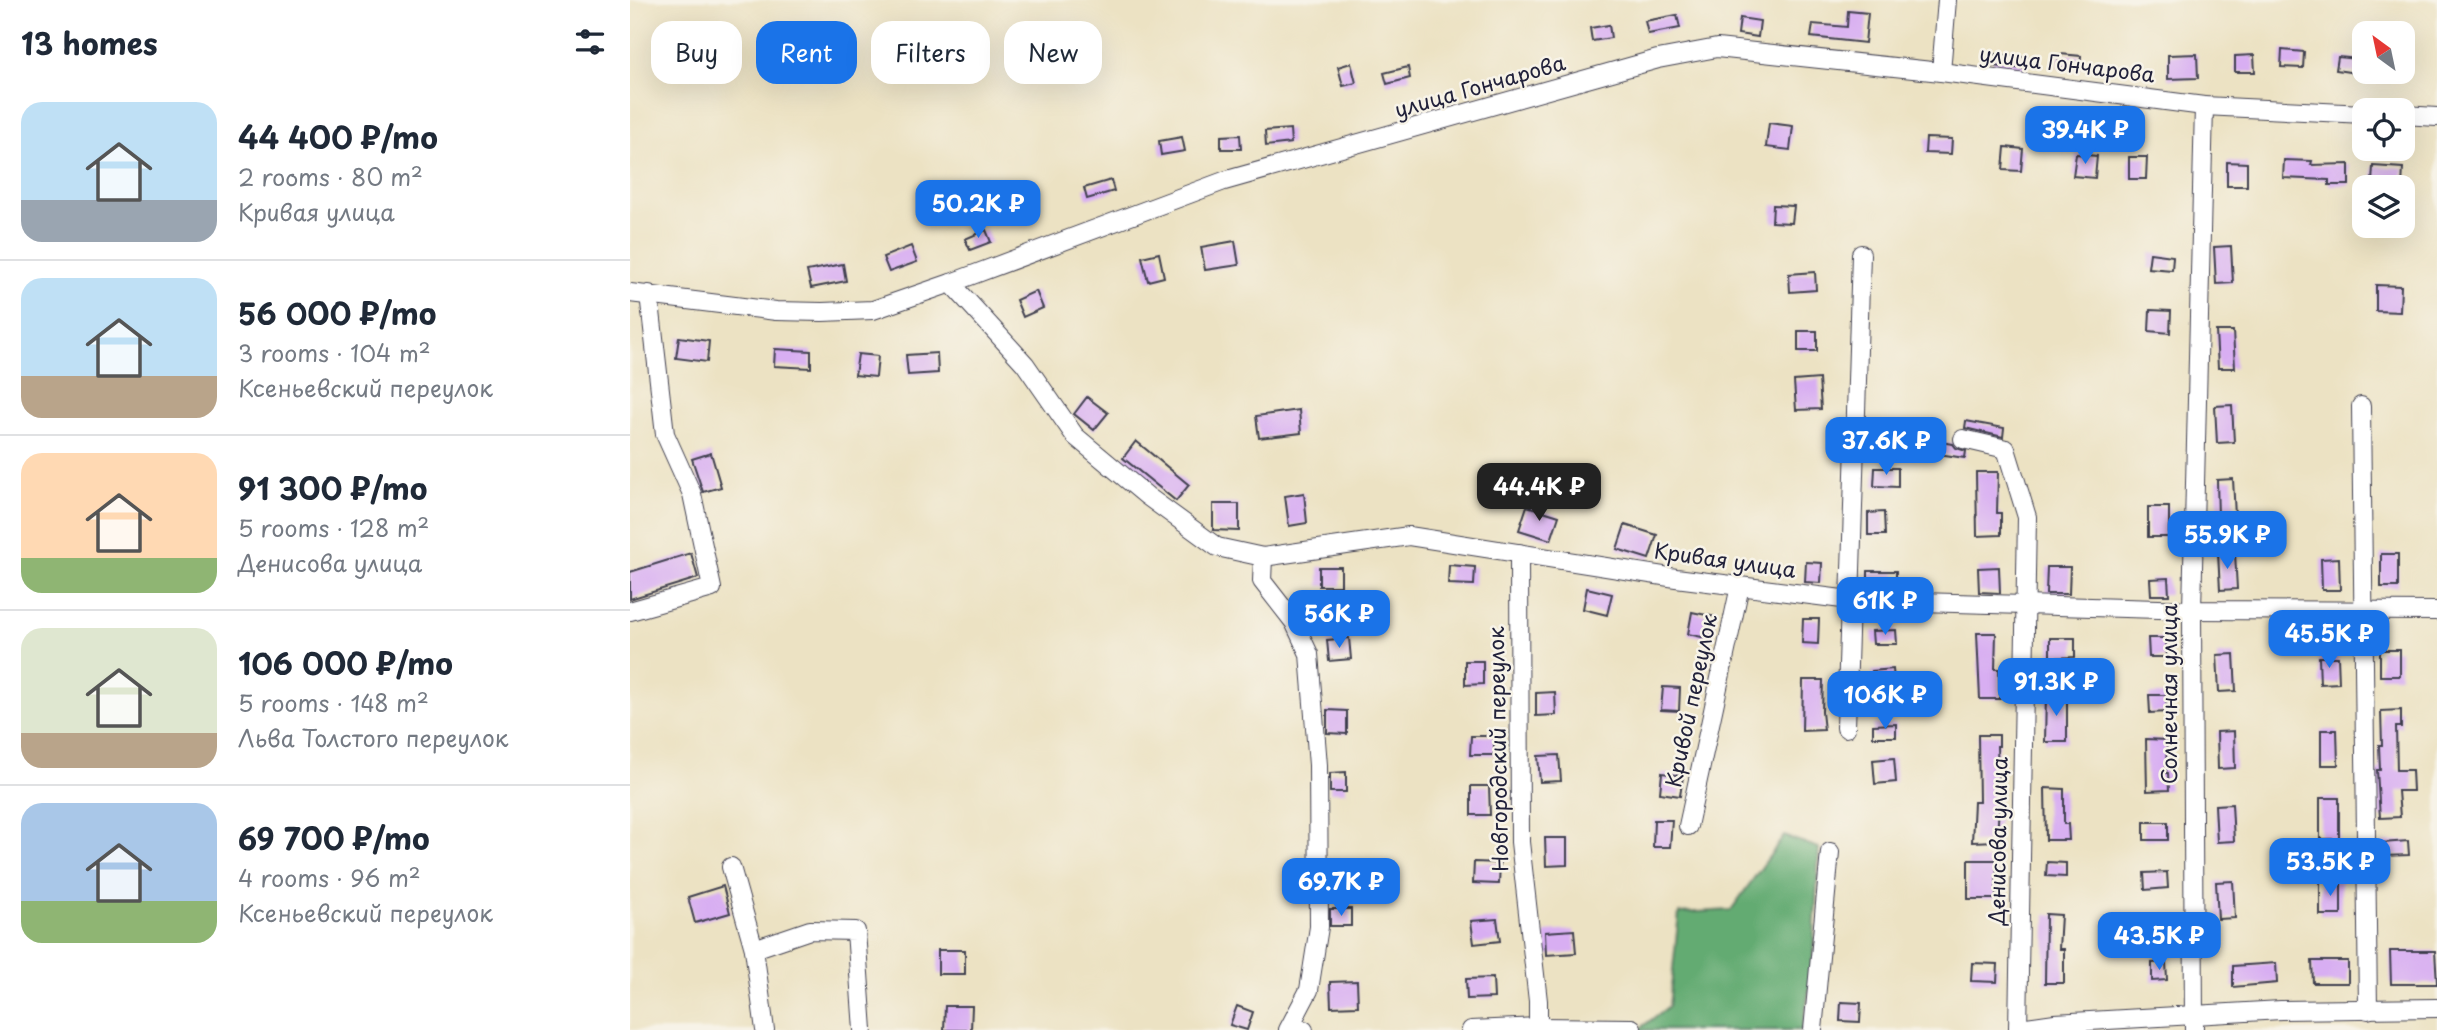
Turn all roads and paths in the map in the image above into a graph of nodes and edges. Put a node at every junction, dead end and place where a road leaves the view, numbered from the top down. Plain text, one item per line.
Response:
1 (1947, 0) edge
2 (1941, 72) junction
3 (2204, 106) junction
4 (2352, 113) edge
5 (2415, 116) edge
6 (2437, 117) edge
7 (1861, 254) dead end
8 (951, 283) junction
9 (630, 293) edge
10 (649, 294) junction
11 (2361, 406) dead end
12 (1964, 439) dead end
13 (1519, 553) junction
14 (1263, 557) junction
15 (1741, 586) junction
16 (1850, 600) junction
17 (2026, 606) junction
18 (2192, 610) junction
19 (630, 611) edge
20 (2363, 611) junction
21 (2437, 611) edge
22 (1846, 728) dead end
23 (1688, 826) dead end
24 (1830, 852) dead end
25 (731, 867) dead end
26 (754, 948) junction
27 (2437, 1008) edge
28 (2368, 1010) junction
29 (2194, 1022) edge
30 (1538, 1027) junction
31 (1632, 1028) dead end
32 (2019, 1029) edge
33 (765, 1030) edge
34 (863, 1030) edge
35 (1288, 1030) edge
36 (1304, 1030) edge
37 (1471, 1030) edge
38 (1813, 1030) edge

1 - 2 street
2 - 3 street, улица Гончарова
2 - 8 street, улица Гончарова
3 - 4 street, улица Гончарова
3 - 18 street, Солнечная улица
5 - 6 street
7 - 16 street
8 - 10 street, улица Гончарова
8 - 14 street
9 - 10 street, улица Гончарова
10 - 19 street
11 - 20 street
12 - 17 street, Денисова улица
13 - 14 street, Кривая улица
13 - 15 street, Кривая улица
13 - 30 street, Новгородский переулок
14 - 35 street
15 - 16 street, Кривая улица
15 - 23 street, Кривой переулок
16 - 17 street, Кривая улица
16 - 22 street
17 - 18 street, Кривая улица
17 - 32 street, Денисова улица
18 - 20 street, Кривая улица
18 - 29 street, Солнечная улица
20 - 21 street, Кривая улица
20 - 28 street
24 - 38 street
25 - 26 street
26 - 33 street
26 - 34 street
27 - 28 street
28 - 29 street
29 - 32 street
30 - 31 street
30 - 37 street
35 - 36 street

